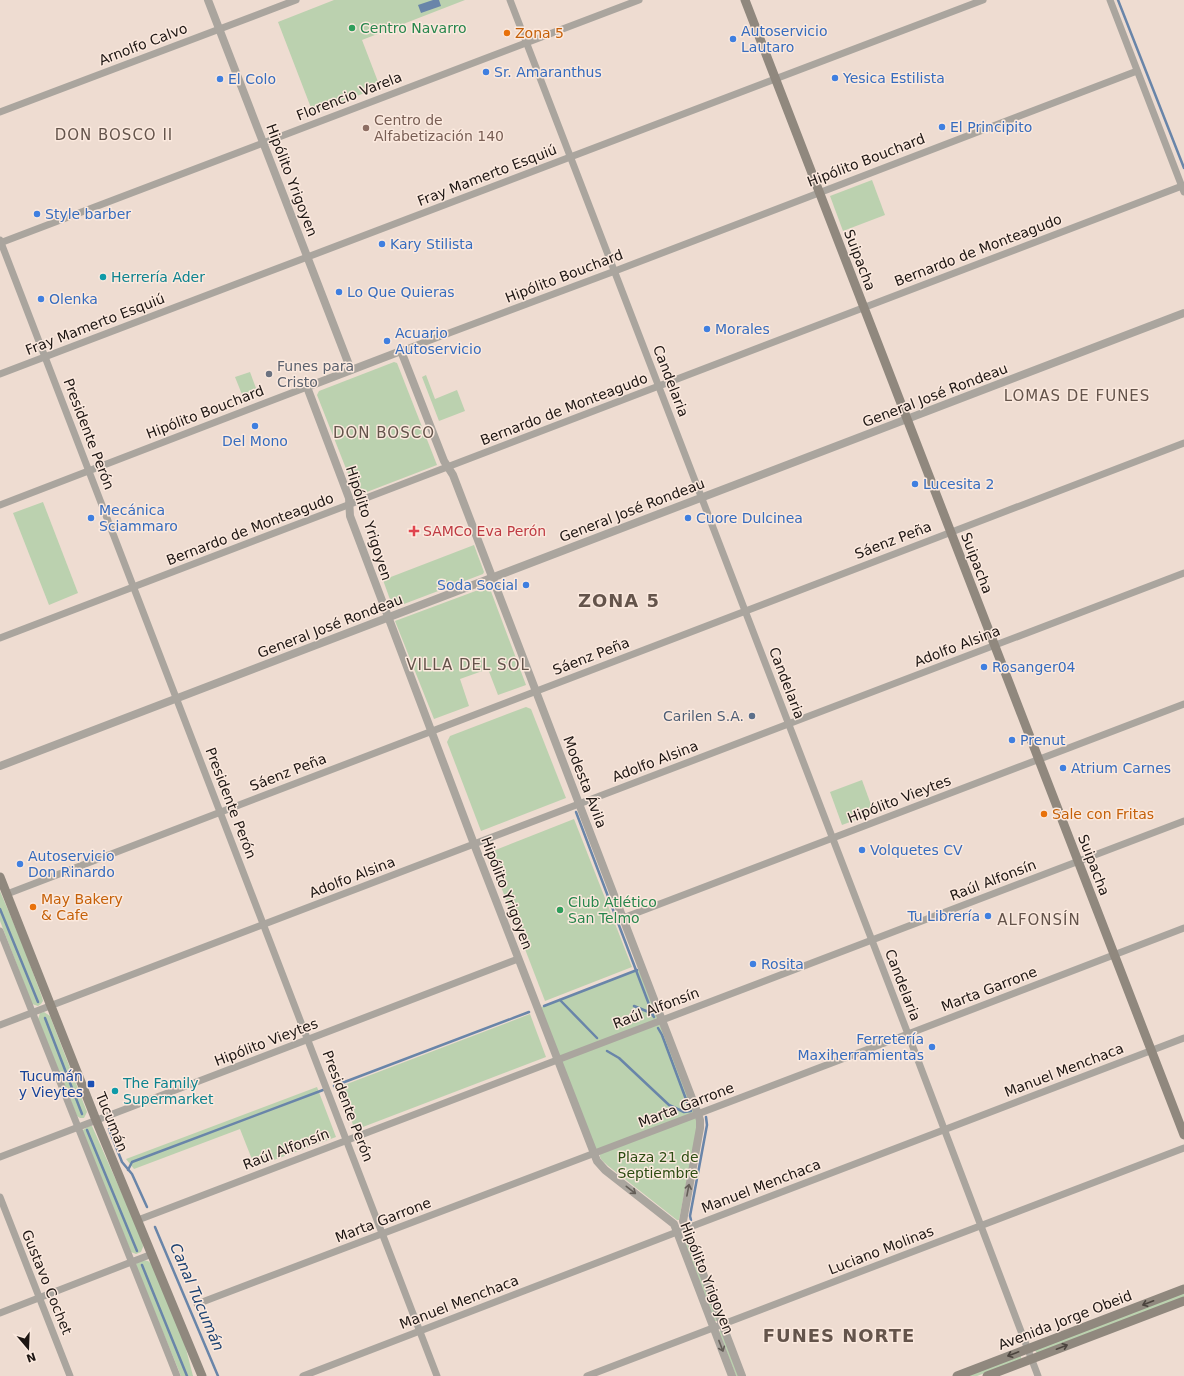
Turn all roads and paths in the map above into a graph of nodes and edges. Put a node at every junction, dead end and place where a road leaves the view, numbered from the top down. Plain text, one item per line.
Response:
1 (208, 0) edge
2 (296, 0) edge
3 (510, 0) edge
4 (639, 0) edge
5 (746, 0) edge
6 (983, 0) edge
7 (1110, 0) edge
8 (219, 29) junction
9 (527, 43) junction
10 (1137, 71) junction
11 (776, 79) junction
12 (0, 112) edge
13 (263, 143) junction
14 (571, 157) junction
15 (1183, 189) edge
16 (819, 192) junction
17 (0, 242) edge
18 (308, 257) junction
19 (615, 271) junction
20 (864, 308) junction
21 (1184, 313) edge
22 (401, 351) junction
23 (45, 357) junction
24 (351, 370) junction
25 (0, 374) edge
26 (659, 386) junction
27 (307, 387) junction
28 (907, 419) junction
29 (1184, 443) edge
30 (448, 467) junction
31 (89, 471) junction
32 (702, 498) junction
33 (0, 505) edge
34 (349, 505) junction
35 (951, 532) junction
36 (1184, 573) edge
37 (492, 578) junction
38 (134, 588) junction
39 (745, 611) junction
40 (388, 618) junction
41 (0, 638) edge
42 (994, 645) junction
43 (536, 691) junction
44 (177, 699) junction
45 (1184, 704) edge
46 (789, 724) junction
47 (431, 731) junction
48 (1038, 759) junction
49 (0, 766) edge
50 (579, 804) junction
51 (220, 812) junction
52 (1184, 821) edge
53 (833, 838) junction
54 (474, 844) junction
55 (1078, 861) junction
56 (0, 877) edge
57 (7, 894) junction
58 (623, 918) junction
59 (264, 924) junction
60 (1184, 928) edge
61 (0, 931) edge
62 (872, 940) junction
63 (1114, 955) junction
64 (518, 959) junction
65 (50, 1005) junction
66 (32, 1013) junction
67 (662, 1020) junction
68 (0, 1025) edge
69 (908, 1034) junction
70 (1184, 1038) edge
71 (308, 1039) junction
72 (1151, 1051) junction
73 (557, 1060) junction
74 (698, 1114) junction
75 (96, 1120) junction
76 (79, 1127) junction
77 (944, 1130) junction
78 (1184, 1135) edge
79 (347, 1140) junction
80 (1184, 1148) edge
81 (594, 1154) junction
82 (0, 1157) edge
83 (0, 1197) edge
84 (138, 1220) junction
85 (981, 1226) junction
86 (686, 1228) junction
87 (677, 1232) junction
88 (383, 1234) junction
89 (152, 1254) junction
90 (132, 1262) junction
91 (1184, 1289) edge
92 (40, 1298) junction
93 (1184, 1301) edge
94 (197, 1304) dead end
95 (0, 1313) edge
96 (722, 1324) junction
97 (714, 1328) junction
98 (420, 1331) junction
99 (1027, 1349) junction
100 (1031, 1359) junction
101 (70, 1376) edge
102 (177, 1376) edge
103 (202, 1376) edge
104 (303, 1376) edge
105 (438, 1376) edge
106 (587, 1376) edge
107 (732, 1376) edge
108 (742, 1376) edge
109 (957, 1376) edge
110 (986, 1376) edge
111 (1038, 1376) edge

1 - 8 street, Hipólito Yrigoyen
2 - 8 street, Arnolfo Calvo
3 - 9 street, Candelaria
4 - 9 street, Florencio Varela
5 - 11 main road, Suipacha
6 - 11 street, Fray Mamerto Esquiú
7 - 10 street
8 - 12 street, Arnolfo Calvo
8 - 13 street, Hipólito Yrigoyen
9 - 13 street, Florencio Varela
9 - 14 street, Candelaria
10 - 15 street
10 - 16 street, Hipólito Bouchard
11 - 14 street, Fray Mamerto Esquiú
11 - 16 main road, Suipacha
13 - 17 street, Florencio Varela
13 - 18 street, Hipólito Yrigoyen
14 - 18 street, Fray Mamerto Esquiú
14 - 19 street, Candelaria
15 - 20 street, Bernardo de Monteagudo
16 - 19 street, Hipólito Bouchard
16 - 20 main road, Suipacha
17 - 23 street, Presidente Perón
18 - 23 street, Fray Mamerto Esquiú
18 - 24 street, Hipólito Yrigoyen
19 - 22 street, Hipólito Bouchard
19 - 26 street, Candelaria
20 - 26 street, Bernardo de Monteagudo
20 - 28 main road, Suipacha
21 - 28 street, General José Rondeau
22 - 24 street, Hipólito Bouchard
22 - 30 street, Modesta Ávila
23 - 25 street, Fray Mamerto Esquiú
23 - 31 street, Presidente Perón
24 - 27 street, Hipólito Bouchard
26 - 30 street, Bernardo de Monteagudo
26 - 32 street, Candelaria
27 - 31 street, Hipólito Bouchard
27 - 34 street, Hipólito Yrigoyen
28 - 32 street, General José Rondeau
28 - 35 main road, Suipacha
29 - 35 street, Sáenz Peña
30 - 34 street, Bernardo de Monteagudo
30 - 37 street, Modesta Ávila
31 - 33 street, Hipólito Bouchard
31 - 38 street, Presidente Perón
32 - 37 street, General José Rondeau
32 - 39 street, Candelaria
34 - 38 street, Bernardo de Monteagudo
34 - 40 street, Hipólito Yrigoyen
35 - 39 street, Sáenz Peña
35 - 42 main road, Suipacha
36 - 42 street, Adolfo Alsina
37 - 40 street, General José Rondeau
37 - 43 street, Modesta Ávila
38 - 41 street, Bernardo de Monteagudo
38 - 44 street, Presidente Perón
39 - 43 street, Sáenz Peña
39 - 46 street, Candelaria
40 - 44 street, General José Rondeau
40 - 47 street, Hipólito Yrigoyen
42 - 46 street, Adolfo Alsina
42 - 48 main road, Suipacha
43 - 47 street, Sáenz Peña
43 - 50 street, Modesta Ávila
44 - 49 street, General José Rondeau
44 - 51 street, Presidente Perón
45 - 48 street, Hipólito Vieytes
46 - 50 street, Adolfo Alsina
46 - 53 street, Candelaria
47 - 51 street, Sáenz Peña
47 - 54 street, Hipólito Yrigoyen
48 - 53 street, Hipólito Vieytes
48 - 55 main road, Suipacha
50 - 54 street, Adolfo Alsina
50 - 58 street, Modesta Ávila
51 - 57 street, Sáenz Peña
51 - 59 street, Presidente Perón
52 - 55 street, Raúl Alfonsín
53 - 58 street, Hipólito Vieytes
53 - 62 street, Candelaria
54 - 59 street, Adolfo Alsina
54 - 64 street, Hipólito Yrigoyen
55 - 62 street, Raúl Alfonsín
55 - 63 main road, Suipacha
56 - 57 main road, Tucumán
57 - 65 main road, Tucumán
58 - 67 street, Modesta Ávila
59 - 65 street, Adolfo Alsina
59 - 71 street, Presidente Perón
60 - 63 street, Marta Garrone
61 - 66 street
62 - 67 street, Raúl Alfonsín
62 - 69 street, Candelaria
63 - 69 street, Marta Garrone
63 - 72 main road, Suipacha
64 - 71 street, Hipólito Vieytes
64 - 73 street, Hipólito Yrigoyen
65 - 66 street, Adolfo Alsina
65 - 75 main road, Tucumán
66 - 68 street, Adolfo Alsina
66 - 76 street
67 - 73 street, Raúl Alfonsín
67 - 74 street, Modesta Ávila
69 - 74 street, Marta Garrone
69 - 77 street, Candelaria
70 - 72 street, Manuel Menchaca
71 - 75 street, Hipólito Vieytes
71 - 79 street, Presidente Perón
72 - 77 street, Manuel Menchaca
72 - 78 main road, Suipacha
73 - 79 street, Raúl Alfonsín
73 - 81 street, Hipólito Yrigoyen
74 - 81 street, Marta Garrone
86 -> 74 street, Modesta Ávila
75 - 76 street, Hipólito Vieytes
75 - 84 main road, Tucumán
76 - 82 street, Hipólito Vieytes
76 - 90 street
77 - 85 street, Candelaria
77 - 86 street, Manuel Menchaca
79 - 84 street, Raúl Alfonsín
79 - 88 street, Presidente Perón
80 - 85 street, Luciano Molinas
81 -> 87 street, Hipólito Yrigoyen
81 - 88 street, Marta Garrone
83 - 92 street, Gustavo Cochet
84 - 89 main road, Tucumán
85 - 96 street, Luciano Molinas
85 - 99 street, Candelaria
86 - 87 street, Manuel Menchaca
86 - 96 street, Hipólito Yrigoyen
87 - 97 street, Hipólito Yrigoyen
87 - 98 street, Manuel Menchaca
88 - 94 street, Marta Garrone
88 - 98 street, Presidente Perón
89 - 90 street
89 - 103 main road, Tucumán
90 - 92 street
90 - 102 street
91 -> 99 main road, Avenida Jorge Obeid
92 - 95 street
92 - 101 street, Gustavo Cochet
100 -> 93 main road, Avenida Jorge Obeid
96 - 97 street, Luciano Molinas
96 - 108 street, Hipólito Yrigoyen
97 - 106 street, Luciano Molinas
97 -> 107 street, Hipólito Yrigoyen
98 - 104 street, Manuel Menchaca
98 - 105 street, Presidente Perón
99 - 100 street, Candelaria
99 -> 109 main road, Avenida Jorge Obeid
100 - 110 main road, Avenida Jorge Obeid
100 - 111 street, Candelaria

